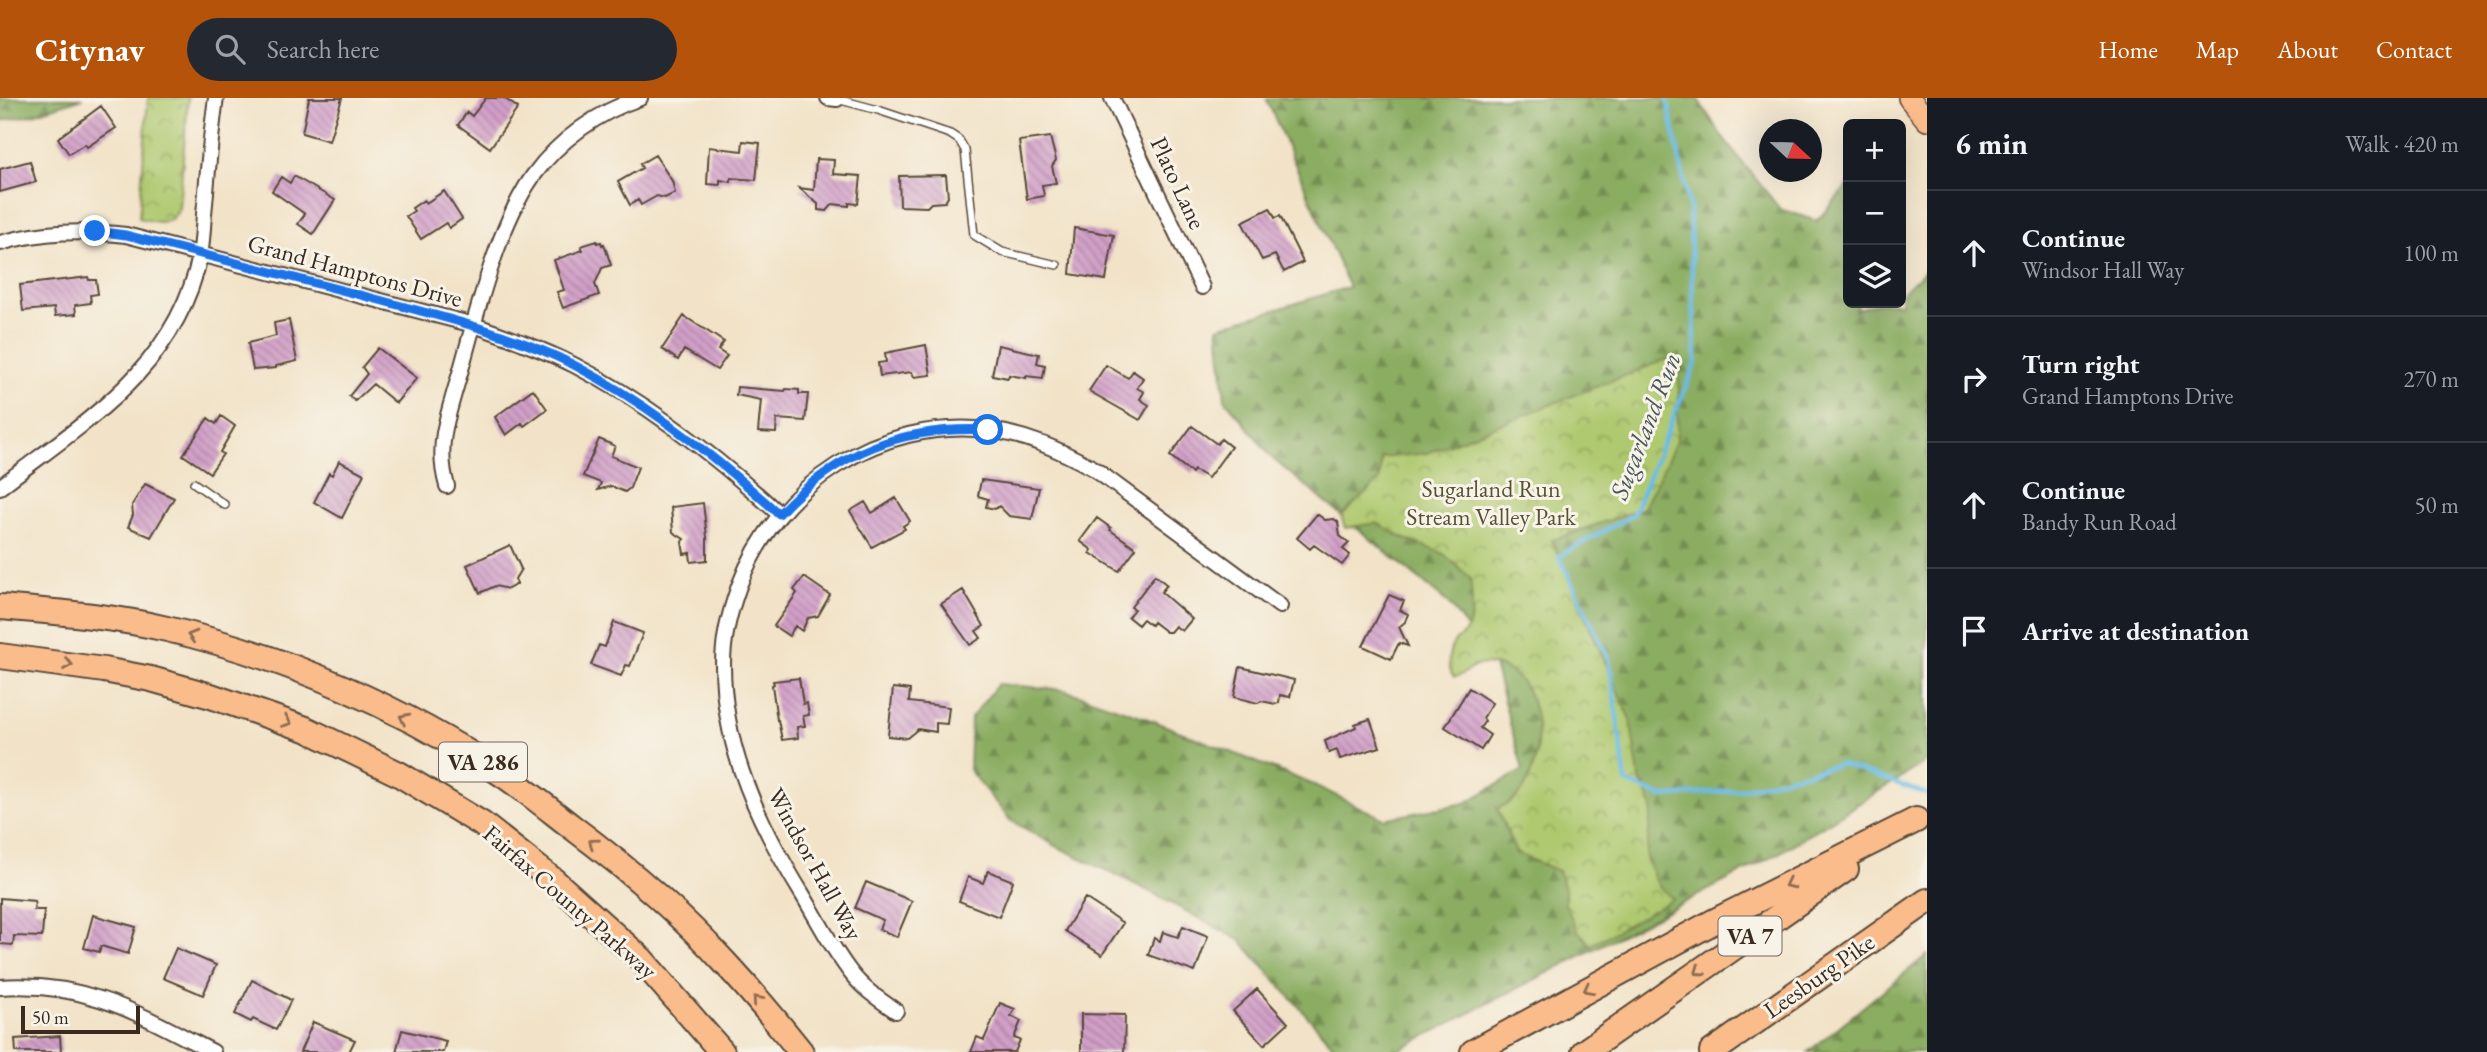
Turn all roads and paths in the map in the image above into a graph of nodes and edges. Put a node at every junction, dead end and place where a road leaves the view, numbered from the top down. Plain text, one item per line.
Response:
1 (216, 98) edge
2 (640, 98) edge
3 (1112, 98) edge
4 (1909, 98) edge
5 (833, 99) edge
6 (1927, 120) edge
7 (0, 243) edge
8 (200, 254) junction
9 (1057, 265) dead end
10 (1202, 287) dead end
11 (474, 325) junction
12 (194, 484) dead end
13 (447, 486) dead end
14 (0, 487) edge
15 (225, 505) dead end
16 (779, 514) junction
17 (0, 594) edge
18 (1280, 606) dead end
19 (0, 607) edge
20 (80, 614) junction
21 (0, 656) edge
22 (1921, 816) edge
23 (1921, 904) edge
24 (0, 988) edge
25 (896, 1011) dead end
26 (213, 1052) edge
27 (722, 1052) edge
28 (801, 1052) edge
29 (1473, 1052) edge
30 (1584, 1052) edge
31 (1712, 1052) edge
32 (1733, 1052) edge

1 - 8 street
2 - 11 street
3 - 10 street, Plato Lane
4 - 6 main road
5 - 9 lane
7 - 8 street, Grand Hamptons Drive
8 - 11 street, Grand Hamptons Drive
8 - 14 street
11 - 13 street
11 - 16 street, Grand Hamptons Drive
12 - 15 lane
16 - 18 street, Windsor Hall Way
16 - 25 street, Windsor Hall Way
17 - 20 highway
19 - 20 highway, VA 286
28 -> 20 highway, VA 286
21 -> 27 highway, Fairfax County Parkway / VA 286
22 -> 29 highway
22 -> 30 highway, VA 7
23 - 31 highway, Leesburg Pike
23 - 32 highway
24 - 26 street

